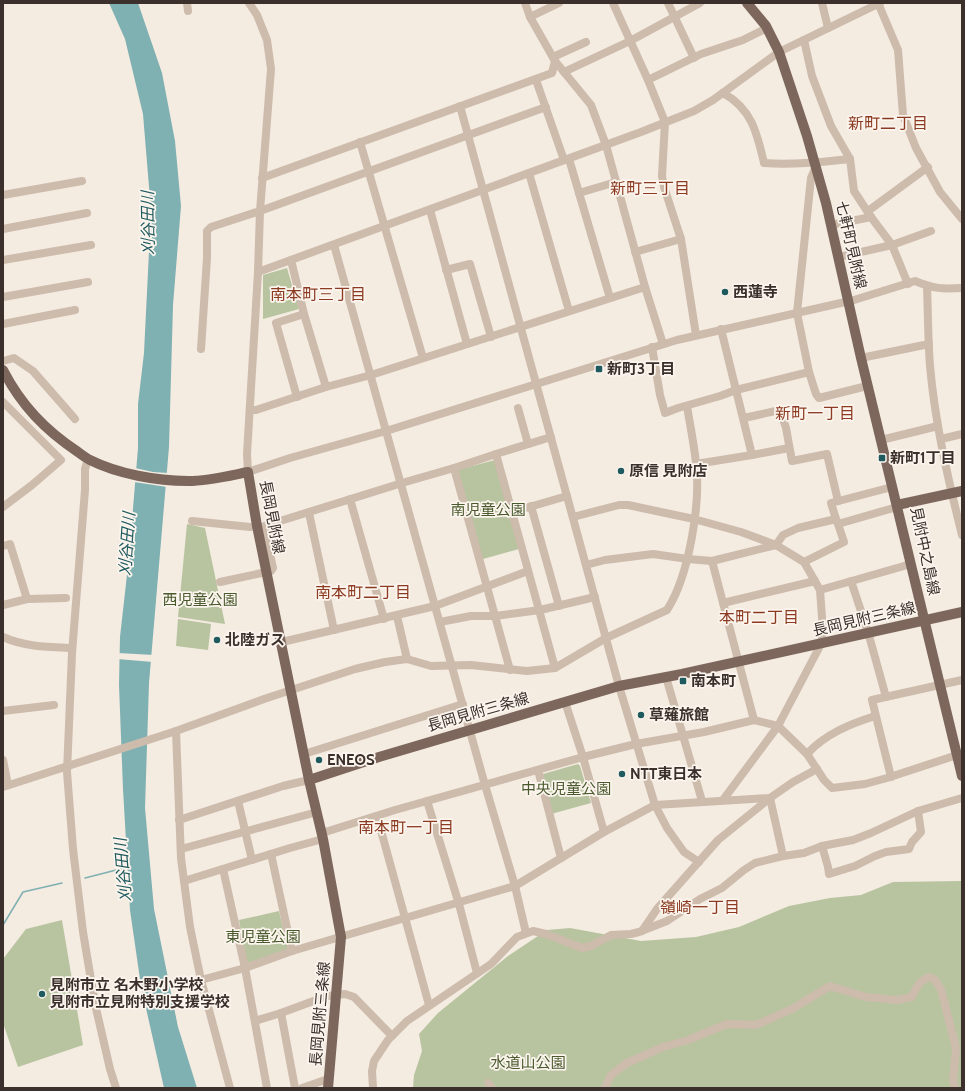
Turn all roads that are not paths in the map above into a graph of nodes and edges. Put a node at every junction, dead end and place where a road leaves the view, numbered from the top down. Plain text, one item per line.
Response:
1 (249, 3) edge
2 (525, 3) edge
3 (559, 3) edge
4 (613, 3) edge
5 (668, 3) edge
6 (700, 3) edge
7 (747, 3) edge
8 (822, 3) edge
9 (879, 3) edge
10 (530, 17) junction
11 (674, 17) junction
12 (767, 28) junction
13 (828, 28) junction
14 (804, 40) junction
15 (630, 41) junction
16 (586, 42) dead end
17 (779, 52) junction
18 (694, 58) junction
19 (554, 59) junction
20 (564, 72) junction
21 (536, 80) junction
22 (648, 80) junction
23 (724, 93) junction
24 (460, 106) junction
25 (546, 107) junction
26 (665, 122) junction
27 (468, 135) junction
28 (360, 142) junction
29 (606, 145) junction
30 (566, 159) junction
31 (850, 159) junction
32 (815, 165) junction
33 (928, 167) junction
34 (369, 171) junction
35 (530, 173) junction
36 (262, 178) junction
37 (82, 181) dead end
38 (616, 182) junction
39 (483, 190) junction
40 (579, 193) junction
41 (3, 195) edge
42 (430, 210) junction
43 (260, 211) junction
44 (87, 213) dead end
45 (870, 214) junction
46 (962, 219) edge
47 (831, 225) junction
48 (385, 226) junction
49 (3, 229) edge
50 (931, 231) dead end
51 (681, 239) junction
52 (334, 244) junction
53 (91, 245) dead end
54 (892, 245) junction
55 (635, 252) junction
56 (839, 257) junction
57 (3, 260) edge
58 (291, 260) junction
59 (446, 270) junction
60 (258, 272) junction
61 (88, 282) dead end
62 (908, 284) junction
63 (927, 286) junction
64 (645, 287) junction
65 (962, 288) edge
66 (3, 297) edge
67 (610, 298) junction
68 (849, 301) junction
69 (75, 310) dead end
70 (569, 311) junction
71 (797, 313) junction
72 (304, 314) junction
73 (3, 324) edge
74 (520, 327) junction
75 (721, 329) junction
76 (696, 335) junction
77 (491, 336) junction
78 (467, 344) junction
79 (663, 344) junction
80 (929, 344) junction
81 (652, 347) junction
82 (201, 349) dead end
83 (423, 358) junction
84 (861, 358) junction
85 (3, 361) edge
86 (3, 370) edge
87 (809, 372) junction
88 (371, 375) junction
89 (6, 383) edge
90 (536, 384) junction
91 (868, 386) junction
92 (326, 388) junction
93 (736, 390) junction
94 (297, 397) junction
95 (3, 402) edge
96 (687, 406) junction
97 (518, 408) dead end
98 (250, 410) junction
99 (744, 418) junction
100 (75, 420) dead end
101 (938, 426) junction
102 (386, 431) junction
103 (962, 434) edge
104 (551, 437) junction
105 (941, 439) junction
106 (881, 440) junction
107 (528, 444) junction
108 (789, 448) junction
109 (496, 454) junction
110 (752, 455) junction
111 (89, 460) junction
112 (696, 464) junction
113 (454, 468) junction
114 (248, 472) junction
115 (402, 483) junction
116 (892, 487) junction
117 (957, 492) edge
118 (567, 496) junction
119 (350, 499) junction
120 (838, 501) junction
121 (531, 506) junction
122 (897, 506) junction
123 (3, 507) edge
124 (512, 512) junction
125 (309, 513) junction
126 (572, 517) junction
127 (694, 519) junction
128 (192, 521) dead end
129 (837, 521) junction
130 (250, 527) dead end
131 (962, 535) edge
132 (776, 545) junction
133 (3, 546) edge
134 (688, 559) junction
135 (712, 560) junction
136 (804, 562) junction
137 (911, 564) junction
138 (586, 565) junction
139 (528, 571) junction
140 (267, 572) junction
141 (851, 581) junction
142 (220, 582) dead end
143 (815, 582) junction
144 (487, 588) junction
145 (820, 590) junction
146 (595, 597) junction
147 (66, 598) dead end
148 (27, 599) junction
149 (723, 602) junction
150 (3, 605) edge
151 (436, 606) junction
152 (559, 606) junction
153 (540, 610) junction
154 (962, 612) edge
155 (397, 616) junction
156 (496, 616) junction
157 (384, 619) junction
158 (925, 620) junction
159 (440, 622) junction
160 (334, 630) junction
161 (868, 632) junction
162 (3, 637) edge
163 (606, 638) junction
164 (282, 642) junction
165 (821, 644) junction
166 (72, 648) junction
167 (407, 659) junction
168 (739, 662) junction
169 (452, 665) junction
170 (555, 668) junction
171 (510, 670) junction
172 (666, 677) junction
173 (962, 680) edge
174 (940, 685) junction
175 (619, 686) junction
176 (291, 690) junction
177 (886, 697) junction
178 (565, 702) junction
179 (463, 704) junction
180 (54, 705) dead end
181 (3, 711) edge
182 (875, 716) junction
183 (754, 720) junction
184 (778, 726) junction
185 (470, 730) junction
186 (176, 731) junction
187 (684, 736) junction
188 (636, 744) junction
189 (304, 754) junction
190 (807, 754) junction
191 (957, 755) junction
192 (583, 757) junction
193 (3, 760) edge
194 (69, 765) junction
195 (817, 769) junction
196 (538, 770) junction
197 (962, 776) edge
198 (891, 777) junction
199 (309, 780) junction
200 (485, 785) junction
201 (6, 786) edge
202 (770, 798) junction
203 (962, 798) edge
204 (723, 800) junction
205 (238, 801) junction
206 (702, 801) junction
207 (427, 802) junction
208 (655, 805) junction
209 (918, 811) junction
210 (317, 812) junction
211 (377, 816) junction
212 (179, 820) junction
213 (245, 831) junction
214 (604, 832) junction
215 (322, 836) junction
216 (822, 846) junction
217 (181, 849) junction
218 (270, 854) junction
219 (783, 856) junction
220 (561, 858) junction
221 (252, 860) junction
222 (699, 862) junction
223 (223, 869) junction
224 (184, 881) junction
225 (515, 886) junction
226 (459, 904) junction
227 (406, 918) junction
228 (642, 931) junction
229 (526, 934) junction
230 (341, 938) junction
231 (292, 951) junction
232 (245, 968) junction
233 (477, 973) junction
234 (200, 980) junction
235 (337, 995) junction
236 (429, 1005) junction
237 (282, 1013) junction
238 (255, 1021) junction
239 (392, 1036) junction
240 (329, 1084) edge
241 (116, 1088) edge
242 (230, 1088) edge
243 (267, 1088) edge
244 (296, 1088) edge
245 (302, 1088) edge
246 (374, 1088) edge
247 (605, 1088) edge
248 (955, 1088) edge

1 - 36 street
2 - 10 street
3 - 10 street
4 - 15 street
5 - 11 street
6 - 11 street
7 - 12 main road, 七軒町見附線
8 - 13 street
9 - 13 street
9 - 33 street
10 - 19 street
11 - 15 street
11 - 18 street
12 - 17 main road, 七軒町見附線
12 - 18 street
13 - 14 street
14 - 17 street
14 - 31 street
15 - 20 street
15 - 22 street
16 - 19 street
17 - 23 street
17 - 32 main road, 七軒町見附線
18 - 22 street
19 - 20 street
19 - 21 street
20 - 29 street
21 - 24 street
21 - 25 street
22 - 26 street
23 - 26 street
23 - 32 street
24 - 27 street
24 - 28 street
25 - 27 street
25 - 30 street
26 - 29 street
26 - 51 street
27 - 34 street
27 - 39 street
28 - 34 street
28 - 36 street
29 - 30 street
29 - 38 street
30 - 35 street
30 - 40 street
31 - 32 street
31 - 45 street
32 - 47 main road, 七軒町見附線
32 - 71 street
33 - 45 street
33 - 46 street
34 - 43 street
34 - 48 street
35 - 39 street
35 - 70 street
36 - 43 street
37 - 41 street
38 - 40 street
38 - 55 street
39 - 42 street
39 - 74 street
40 - 67 street
42 - 48 street
42 - 59 street
43 - 60 street
43 - 82 street
44 - 49 street
45 - 47 street
45 - 54 street
47 - 56 main road, 七軒町見附線
48 - 52 street
48 - 83 street
50 - 54 street
51 - 55 street
51 - 76 street
52 - 58 street
52 - 88 street
53 - 57 street
54 - 56 street
54 - 62 street
55 - 64 street
56 - 68 main road, 七軒町見附線
58 - 60 street
58 - 72 street
59 - 77 street
59 - 78 street
60 - 98 street
61 - 66 street
62 - 63 street
62 - 68 street
63 - 65 street
63 - 80 street
64 - 67 street
64 - 79 street
67 - 70 street
68 - 71 street
68 - 84 main road, 七軒町見附線
69 - 73 street
70 - 74 street
71 - 75 street
71 - 87 street
72 - 92 street
72 - 94 street
74 - 77 street
74 - 90 street
75 - 76 street
75 - 93 street
76 - 79 street
77 - 78 street
78 - 83 street
79 - 81 street
80 - 84 street
80 - 101 street
81 - 90 street
81 - 96 street
83 - 88 street
84 - 91 main road, 七軒町見附線
85 - 100 street
86 - 89 main road, 長岡見附線
87 - 91 street
87 - 93 street
88 - 92 street
88 - 102 street
89 - 111 main road, 長岡見附線
90 - 102 street
90 - 104 street
91 - 106 main road, 七軒町見附線
92 - 94 street
93 - 96 street
93 - 99 street
94 - 98 street
95 - 123 street
96 - 112 street
97 - 107 street
98 - 114 street
99 - 108 street
99 - 110 street
101 - 105 street
101 - 106 street
102 - 114 street
102 - 115 street
103 - 105 street
104 - 107 street
104 - 118 street
105 - 117 street
106 - 116 main road, 七軒町見附線
107 - 109 street
108 - 110 street
108 - 120 street
109 - 113 street
109 - 124 street
110 - 112 street
111 - 114 main road, 長岡見附線
111 - 166 street
112 - 127 street
113 - 115 street
113 - 144 street
114 - 140 main road, 長岡見附線
115 - 119 street
115 - 151 street
116 - 120 street
116 - 122 main road, 七軒町見附線
117 - 122 main road, 見附中之島線
117 - 131 street
118 - 121 street
118 - 126 street
119 - 125 street
119 - 157 street
120 - 129 street
121 - 124 street
121 - 152 street
122 - 129 street
122 - 137 main road, 見附中之島線
124 - 139 street
125 - 140 street
125 - 160 street
126 - 127 street
126 - 138 street
127 - 132 street
127 - 134 street
128 - 130 street
129 - 132 street
129 - 136 street
132 - 135 street
132 - 136 street
133 - 148 street
134 - 135 street
134 - 138 street
134 - 163 street
135 - 149 street
136 - 143 street
137 - 141 street
137 - 158 main road, 見附中之島線
138 - 146 street
139 - 144 street
139 - 153 street
140 - 142 street
140 - 164 main road, 長岡見附線
141 - 145 street
141 - 161 street
143 - 145 street
143 - 149 street
144 - 151 street
144 - 156 street
145 - 165 street
146 - 152 street
146 - 163 street
147 - 148 street
148 - 150 street
149 - 168 street
151 - 155 street
151 - 159 street
152 - 153 street
153 - 156 street
153 - 170 street
154 - 158 main road, 長岡見附三条線
155 - 157 street
155 - 167 street
156 - 159 street
156 - 171 street
157 - 160 street
158 - 161 main road, 長岡見附三条線
158 - 174 main road, 見附中之島線
159 - 169 street
160 - 164 street
161 - 165 main road, 長岡見附三条線
161 - 177 street
162 - 166 street
163 - 170 street
163 - 175 street
164 - 176 main road, 長岡見附線
165 - 168 main road, 長岡見附三条線
165 - 184 street
166 - 194 street
167 - 169 street
167 - 176 street
168 - 172 main road, 長岡見附三条線
168 - 183 street
169 - 171 street
169 - 179 street
170 - 171 street
172 - 175 main road, 長岡見附三条線
172 - 187 street
173 - 174 street
174 - 177 street
174 - 191 main road, 見附中之島線
175 - 178 main road, 長岡見附三条線
175 - 188 street
176 - 186 street
176 - 189 main road, 長岡見附線
177 - 182 street
178 - 185 main road, 長岡見附三条線
178 - 192 street
179 - 185 street
179 - 189 street
180 - 181 street
182 - 190 street
182 - 198 street
183 - 184 street
183 - 187 street
184 - 190 street
184 - 204 street
185 - 199 main road, 長岡見附三条線
185 - 200 street
186 - 194 street
186 - 212 street
187 - 188 street
187 - 206 street
188 - 192 street
188 - 208 street
189 - 199 main road, 長岡見附線
190 - 195 street
191 - 197 main road, 見附中之島線
191 - 198 street
192 - 196 street
192 - 214 street
193 - 201 street
194 - 201 street
194 - 241 street
195 - 198 street
195 - 202 street
196 - 200 street
196 - 220 street
199 - 205 street
199 - 210 main road, 長岡見附三条線
200 - 207 street
200 - 225 street
202 - 204 street
202 - 219 street
202 - 222 street
203 - 209 street
204 - 206 street
205 - 212 street
205 - 213 street
206 - 208 street
207 - 211 street
207 - 226 street
208 - 214 street
208 - 222 street
209 - 216 street
209 - 216 street
210 - 213 street
210 - 215 main road, 長岡見附三条線
211 - 215 street
211 - 227 street
212 - 217 street
213 - 217 street
213 - 221 street
214 - 220 street
215 - 218 street
215 - 230 main road, 長岡見附三条線
216 - 219 street
217 - 224 street
218 - 221 street
218 - 231 street
219 - 228 street
220 - 225 street
221 - 223 street
222 - 228 street
223 - 224 street
223 - 232 street
224 - 234 street
225 - 226 street
225 - 229 street
226 - 227 street
226 - 233 street
227 - 230 street
227 - 236 street
228 - 229 street
229 - 233 street
230 - 231 street
230 - 235 main road, 長岡見附三条線
231 - 232 street
232 - 234 street
232 - 238 street
233 - 236 street
234 - 242 street
235 - 237 street
235 - 239 street
235 - 240 main road, 長岡見附三条線
236 - 239 street
237 - 238 street
237 - 244 street
238 - 243 street
239 - 246 street
240 - 245 street
247 - 248 street

